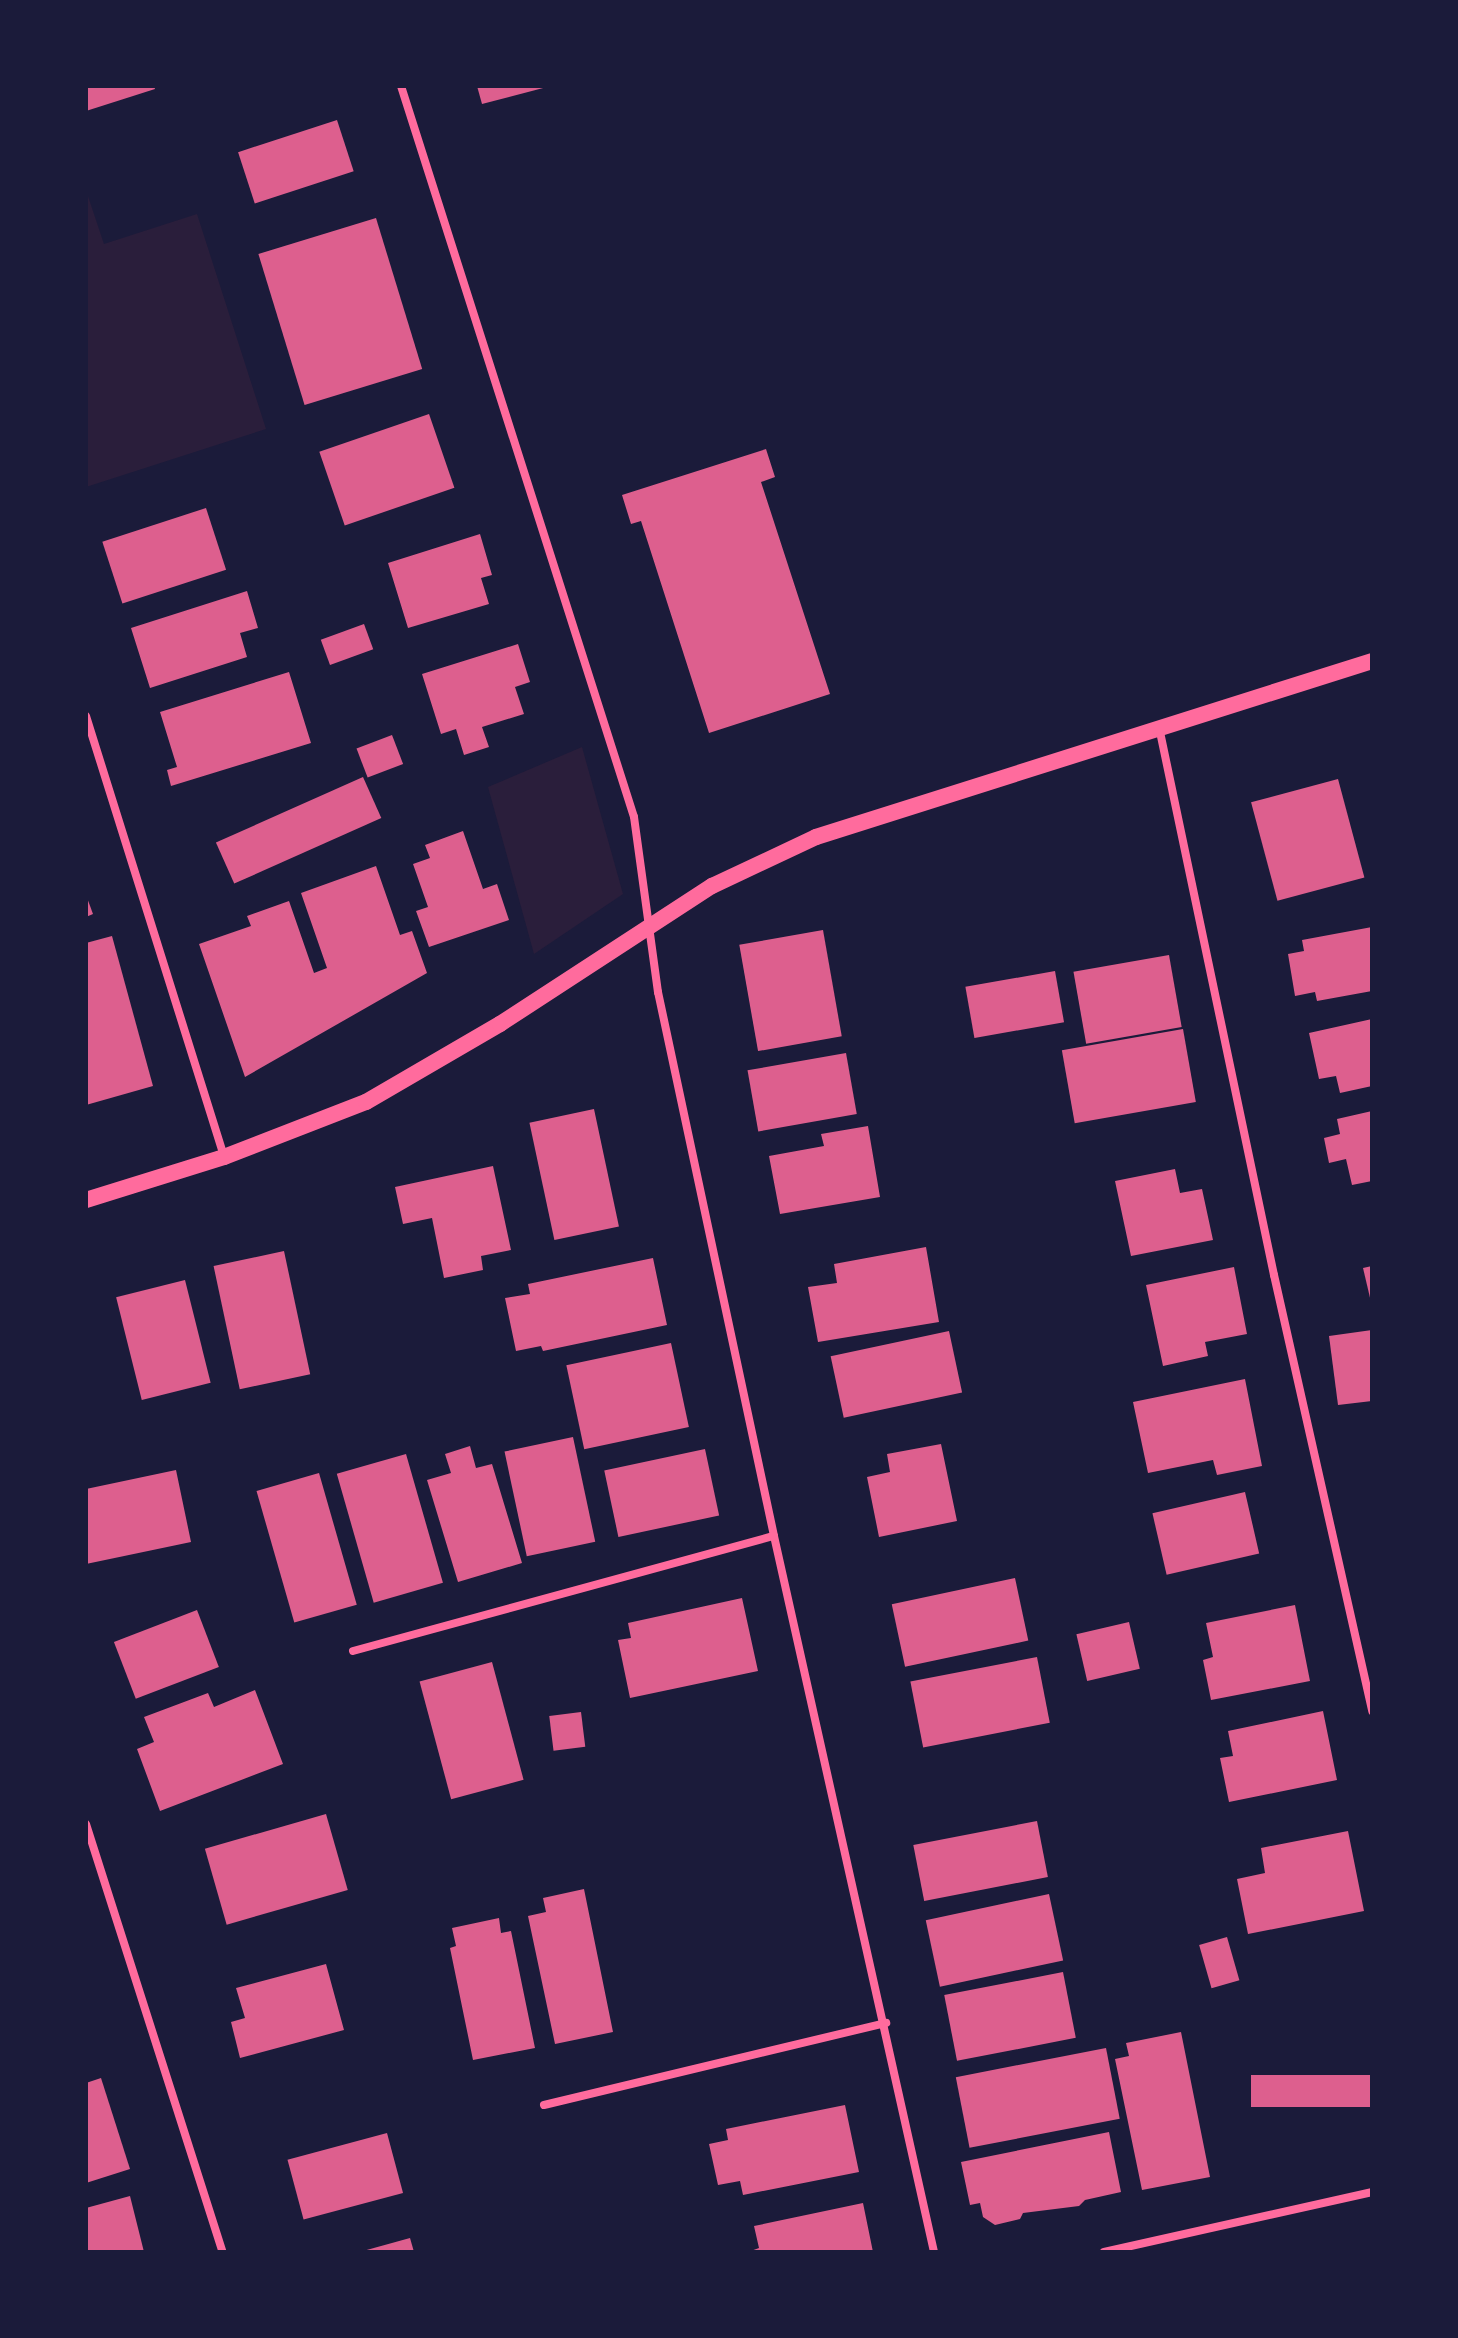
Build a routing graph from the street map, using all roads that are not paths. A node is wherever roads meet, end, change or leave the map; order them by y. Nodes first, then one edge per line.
1 (401, 86) edge
2 (1372, 661) edge
3 (86, 716) edge
4 (1159, 727) junction
5 (651, 922) junction
6 (224, 1157) junction
7 (86, 1200) edge
8 (774, 1536) junction
9 (353, 1651) dead end
10 (1372, 1711) edge
11 (86, 1824) edge
12 (886, 2023) junction
13 (544, 2105) dead end
14 (1372, 2192) edge
15 (223, 2252) edge
16 (934, 2252) edge
17 (1104, 2252) edge

1 - 5 street
2 - 4 main road
3 - 6 street
4 - 5 main road
4 - 10 street
5 - 6 main road
5 - 8 street
6 - 7 main road
8 - 9 street
8 - 12 street
11 - 15 street
12 - 13 street
12 - 16 street
14 - 17 street

